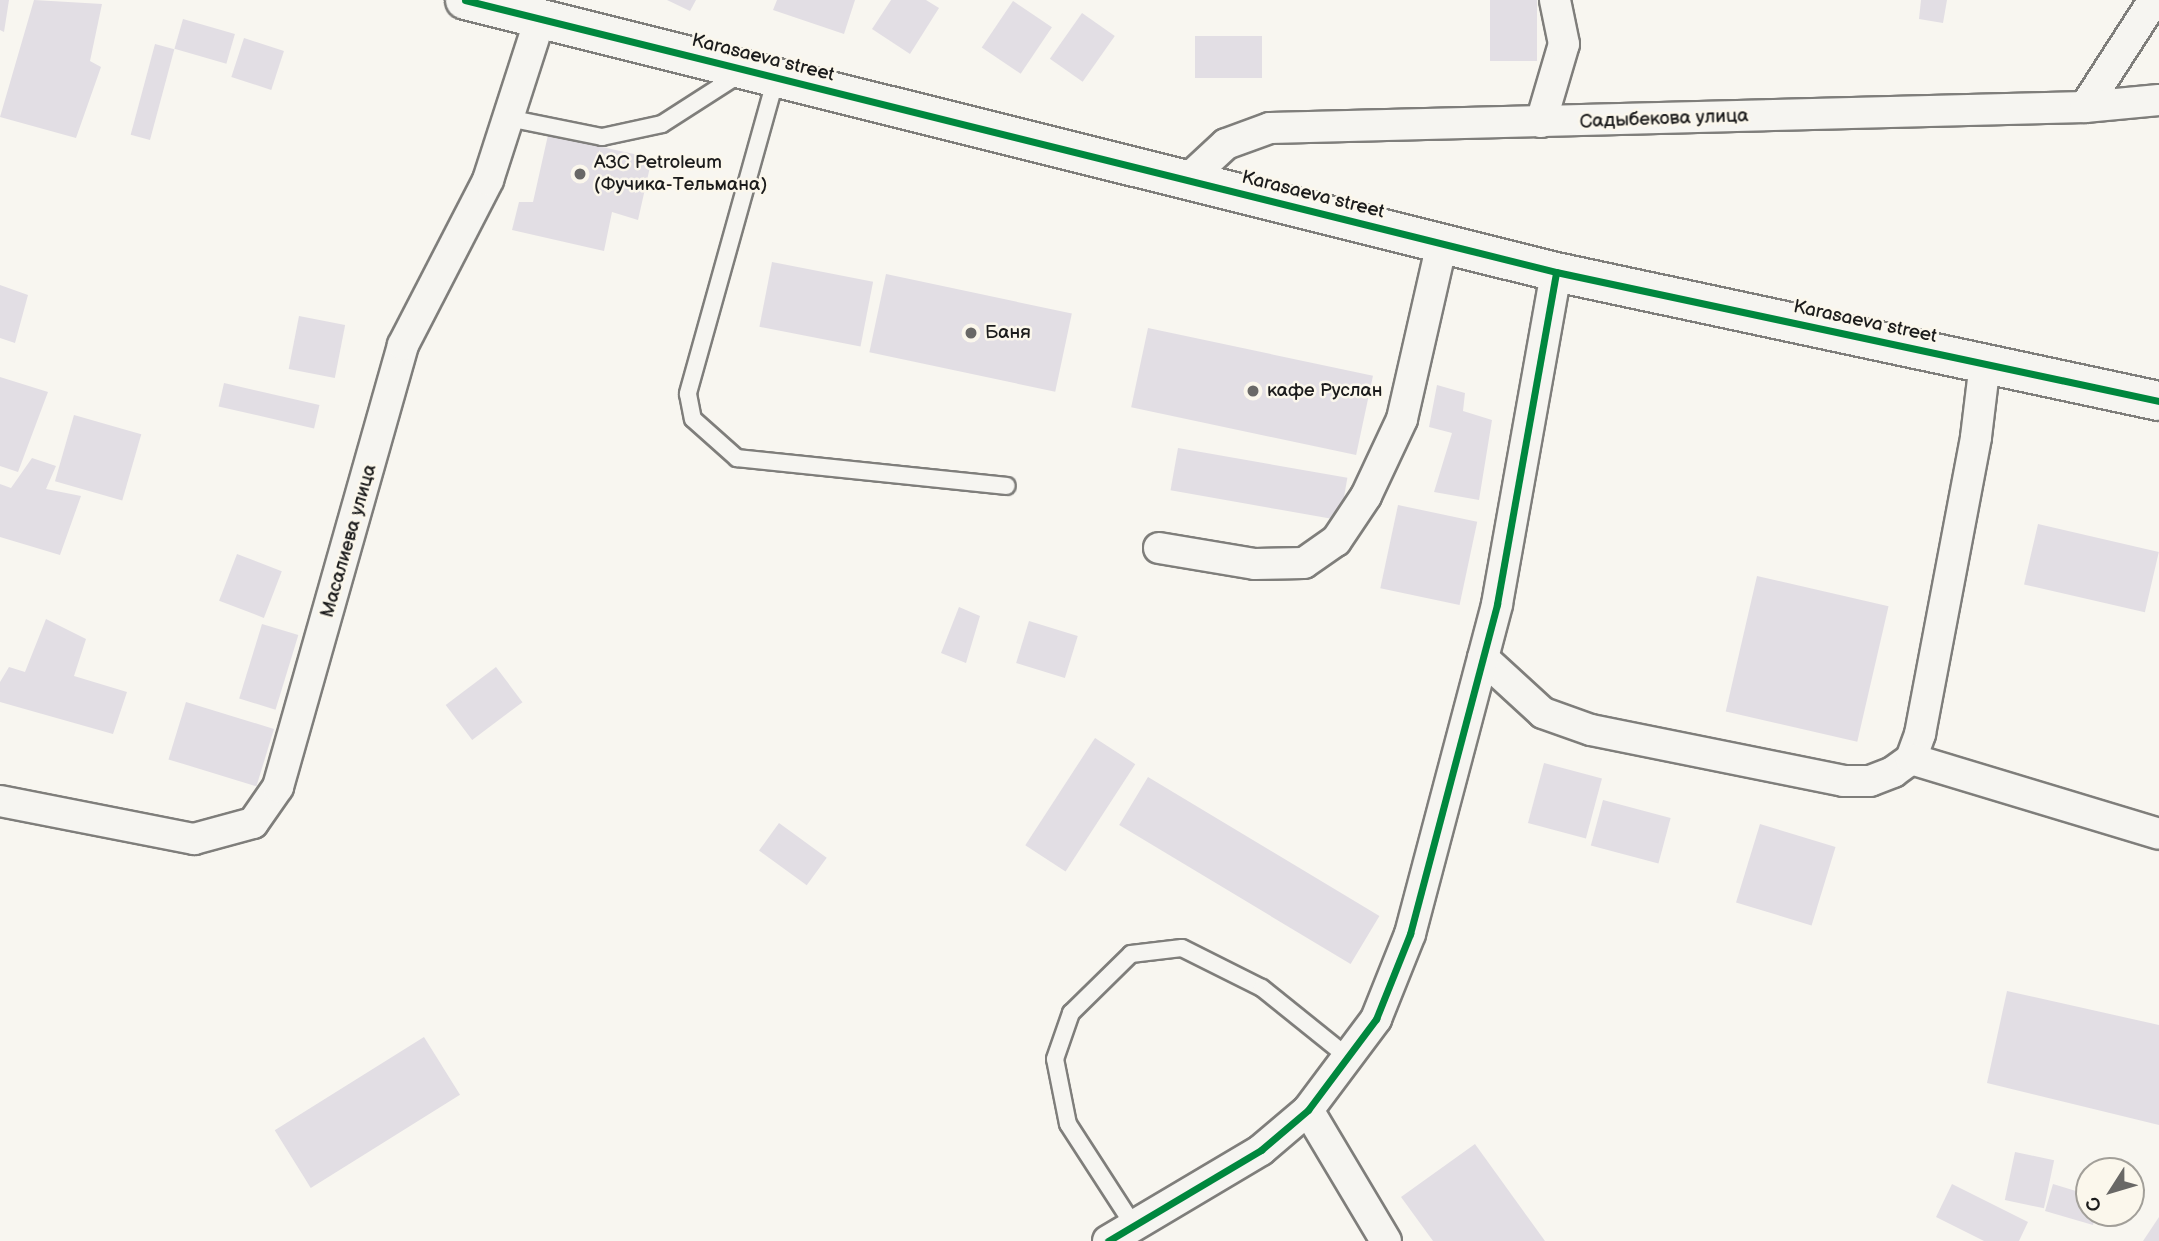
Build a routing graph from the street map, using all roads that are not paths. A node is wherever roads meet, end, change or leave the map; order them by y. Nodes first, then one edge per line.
1 (464, 0) edge
2 (1555, 0) edge
3 (2154, 0) edge
4 (540, 19) junction
5 (761, 74) junction
6 (2159, 100) edge
7 (2085, 107) junction
8 (508, 118) junction
9 (1541, 122) junction
10 (1186, 181) junction
11 (1442, 243) junction
12 (1556, 272) junction
13 (1985, 363) junction
14 (2159, 401) edge
15 (1007, 486) dead end
16 (1159, 548) dead end
17 (1483, 658) junction
18 (1911, 759) junction
19 (0, 802) edge
20 (2159, 834) edge
21 (1349, 1058) junction
22 (1308, 1110) junction
23 (1134, 1226) junction
24 (1108, 1241) edge
25 (1386, 1241) edge

1 - 4 street, Karasaeva street
2 - 9 street
3 - 7 street
4 - 5 street, Karasaeva street
4 - 8 street, Масалиева улица
5 - 8 lane
5 - 10 street, Karasaeva street
5 - 15 lane
6 - 7 street, Садыбекова улица
7 - 9 street, Садыбекова улица
8 - 19 street, Масалиева улица
9 - 10 street, Садыбекова улица
10 - 11 street, Karasaeva street
11 - 12 street, Karasaeva street
11 - 16 street
12 - 13 street, Karasaeva street
12 - 17 street
13 - 14 street, Karasaeva street
13 - 18 street
17 - 18 street
17 - 21 street
18 - 20 street
21 - 22 street
21 - 23 lane
22 - 23 street
22 - 25 street
23 - 24 street

